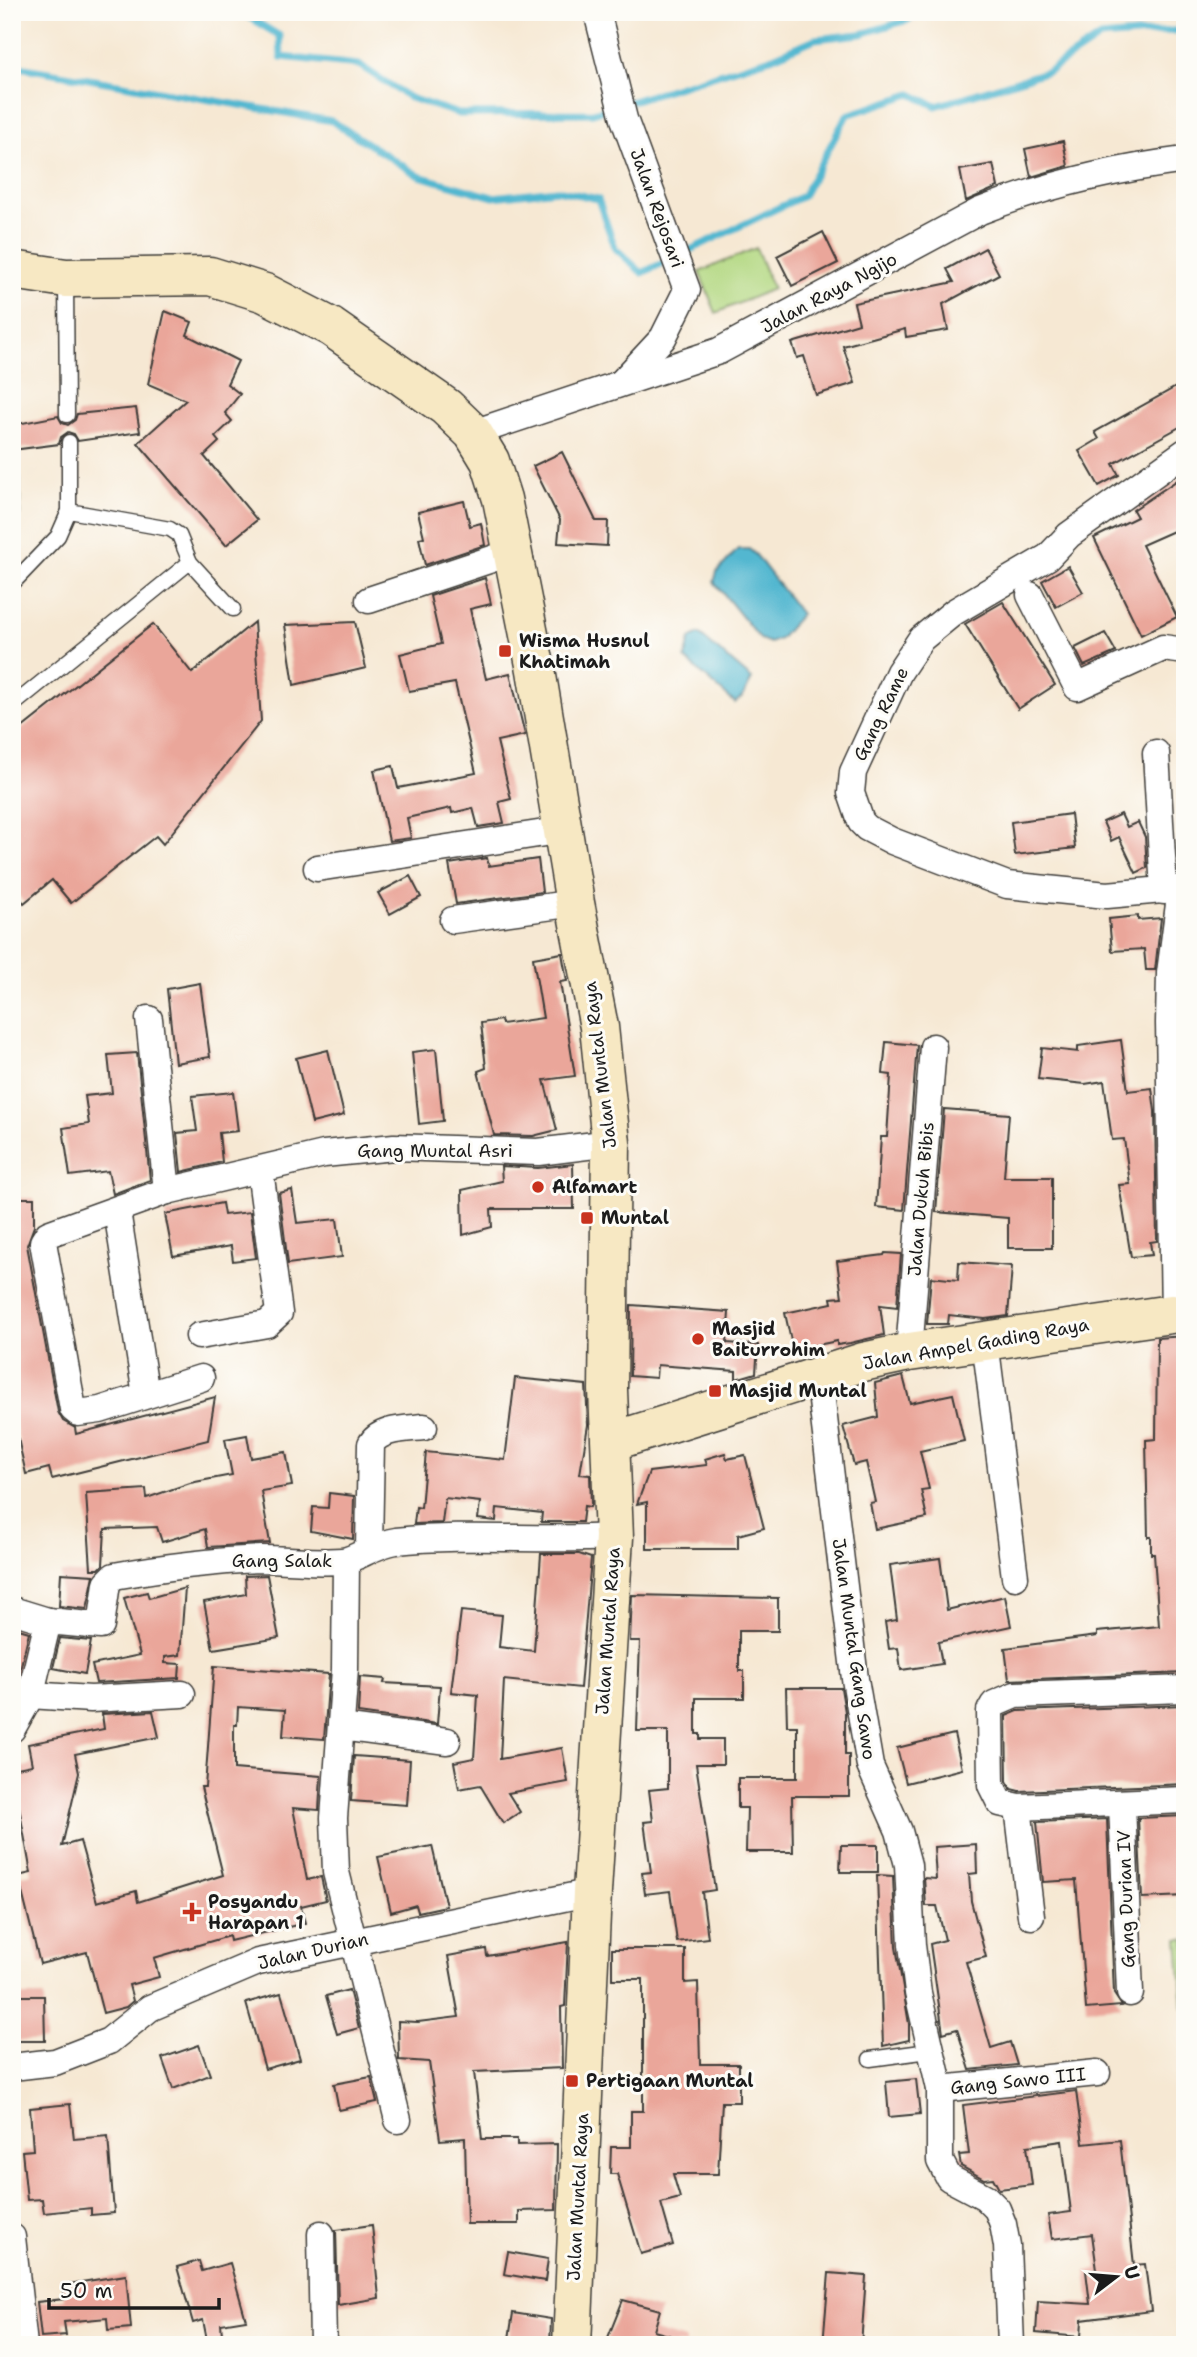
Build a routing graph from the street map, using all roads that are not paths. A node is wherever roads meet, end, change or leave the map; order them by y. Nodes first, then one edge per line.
1 (597, 12) edge
2 (1185, 160) edge
3 (12, 271) edge
4 (66, 278) junction
5 (619, 385) junction
6 (67, 415) dead end
7 (473, 433) junction
8 (69, 442) dead end
9 (1185, 453) edge
10 (69, 511) junction
11 (513, 552) junction
12 (190, 562) junction
13 (12, 584) edge
14 (1030, 595) dead end
15 (369, 600) dead end
16 (233, 609) dead end
17 (1185, 650) edge
18 (12, 706) edge
19 (1156, 753) dead end
20 (564, 830) junction
21 (317, 868) dead end
22 (1177, 889) edge
23 (575, 903) junction
24 (453, 920) dead end
25 (149, 1020) dead end
26 (933, 1047) dead end
27 (611, 1143) junction
28 (260, 1170) junction
29 (167, 1191) junction
30 (117, 1211) junction
31 (1179, 1313) edge
32 (199, 1336) dead end
33 (985, 1341) junction
34 (909, 1352) junction
35 (819, 1376) junction
36 (201, 1378) dead end
37 (146, 1395) junction
38 (424, 1427) dead end
39 (611, 1442) junction
40 (614, 1537) junction
41 (369, 1547) junction
42 (346, 1561) junction
43 (1015, 1577) dead end
44 (12, 1610) edge
45 (48, 1622) junction
46 (1185, 1689) edge
47 (183, 1694) dead end
48 (21, 1696) edge
49 (341, 1727) junction
50 (12, 1729) edge
51 (447, 1741) dead end
52 (1185, 1800) edge
53 (1122, 1805) junction
54 (1018, 1807) junction
55 (592, 1892) junction
56 (1031, 1916) dead end
57 (351, 1941) junction
58 (1130, 1993) dead end
59 (929, 2051) junction
60 (870, 2059) dead end
61 (12, 2067) edge
62 (1097, 2073) dead end
63 (940, 2089) junction
64 (398, 2120) dead end
65 (321, 2234) dead end
66 (12, 2237) edge
67 (24, 2345) edge
68 (323, 2345) edge
69 (572, 2345) edge
70 (1011, 2345) edge

1 - 5 street, Jalan Rejosari
2 - 5 street, Jalan Raya Ngijo
3 - 4 main road, Jalan Muntal Raya
4 - 6 lane
4 - 7 main road, Jalan Muntal Raya
5 - 7 street, Jalan Raya Ngijo
7 - 11 main road, Jalan Muntal Raya
8 - 10 lane
9 - 22 street, Gang Rame
10 - 12 lane
10 - 13 lane
11 - 15 street
11 - 20 main road, Jalan Muntal Raya
12 - 16 lane
12 - 18 lane
14 - 17 street
19 - 22 street
20 - 21 street
20 - 23 main road, Jalan Muntal Raya
22 - 31 street
23 - 24 street
23 - 27 main road, Jalan Muntal Raya
25 - 29 street
26 - 34 street, Jalan Dukuh Bibis
27 - 28 street, Gang Muntal Asri
27 - 39 main road, Jalan Muntal Raya
28 - 29 street, Gang Muntal Asri
28 - 32 street
29 - 30 street, Gang Muntal Asri
30 - 37 street
30 - 37 street, Gang Muntal Asri
31 - 33 main road, Jalan Ampel Gading Raya
33 - 34 main road, Jalan Ampel Gading Raya
33 - 43 street
34 - 35 main road, Jalan Ampel Gading Raya
35 - 39 main road, Jalan Ampel Gading Raya
35 - 59 street, Jalan Muntal Gang Sawo
36 - 37 street, Gang Muntal Asri
38 - 41 street
39 - 40 main road, Jalan Muntal Raya
40 - 41 street, Gang Salak
40 - 55 main road, Jalan Muntal Raya
41 - 42 street, Gang Salak
42 - 45 street, Gang Salak
42 - 49 street
44 - 45 street
45 - 48 street
46 - 54 street
47 - 48 street
48 - 50 street
49 - 51 street
49 - 57 street
52 - 53 street
53 - 54 street
53 - 58 street, Gang Durian IV
54 - 56 street
55 - 57 street, Jalan Durian
55 - 69 main road, Jalan Muntal Raya
57 - 61 street, Jalan Durian
57 - 64 street
59 - 60 lane
59 - 63 street, Jalan Muntal Gang Sawo
62 - 63 street, Gang Sawo III
63 - 70 street, Jalan Muntal Gang Sawo
65 - 68 street
66 - 67 street

